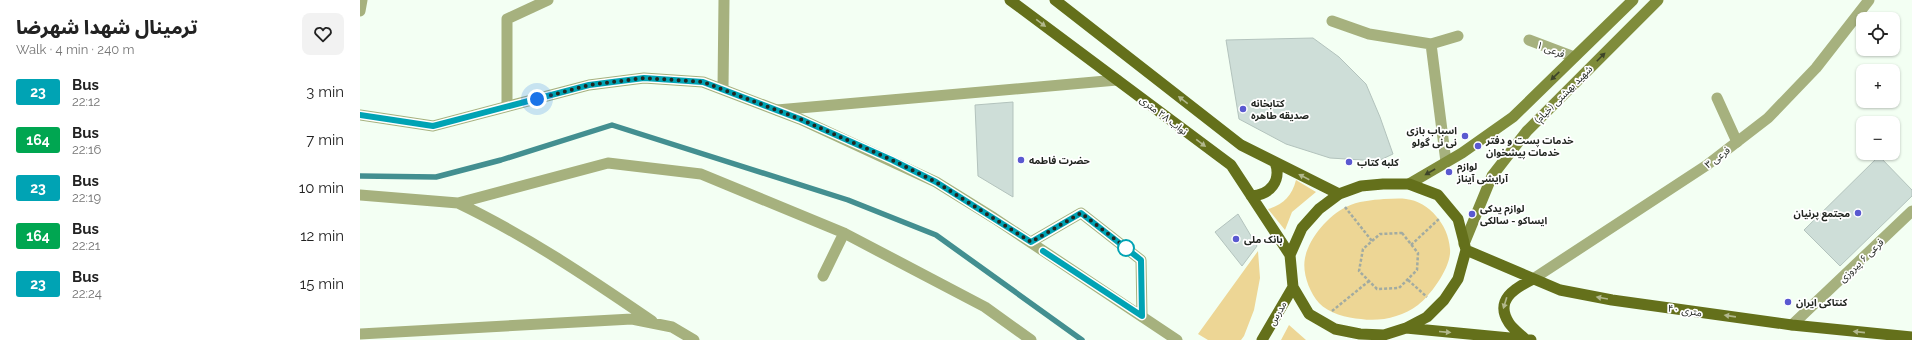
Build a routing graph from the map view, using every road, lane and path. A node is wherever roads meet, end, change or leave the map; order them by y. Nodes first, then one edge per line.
1 (362, 0) edge
2 (548, 0) edge
3 (724, 0) edge
4 (1010, 0) edge
5 (1055, 0) edge
6 (1633, 0) edge
7 (1658, 0) edge
8 (1869, 0) edge
9 (360, 11) edge
10 (1332, 21) dead end
11 (1458, 36) dead end
12 (1529, 40) dead end
13 (1431, 44) junction
14 (1574, 57) junction
15 (1117, 80) junction
16 (723, 89) junction
17 (1717, 98) dead end
18 (507, 105) junction
19 (777, 110) junction
20 (360, 115) edge
21 (1737, 142) junction
22 (1275, 162) junction
23 (1446, 162) junction
24 (1409, 184) junction
25 (360, 194) edge
26 (1339, 194) junction
27 (1251, 196) junction
28 (458, 203) junction
29 (1449, 208) junction
30 (1912, 211) edge
31 (844, 233) junction
32 (1372, 241) junction
33 (1031, 242) junction
34 (1411, 245) junction
35 (1465, 247) junction
36 (1290, 256) junction
37 (823, 276) dead end
38 (1533, 279) junction
39 (1368, 280) junction
40 (1408, 280) junction
41 (1293, 287) junction
42 (1437, 307) junction
43 (1142, 316) junction
44 (1320, 321) junction
45 (656, 324) junction
46 (1792, 325) junction
47 (1406, 328) junction
48 (360, 334) edge
49 (1355, 337) edge
50 (1912, 337) edge
51 (694, 340) edge
52 (1031, 340) edge
53 (1177, 340) edge
54 (1262, 340) edge
55 (1528, 340) edge

1 - 9 street
2 - 18 street
3 - 16 street
4 -> 15 main road, نواب ۲۸ متری
22 -> 5 main road
6 - 14 main road, شهید بهشتی (خیام)
35 -> 7 main road, شهید بهشتی (خیام)
8 - 21 street, فرعی ۳
10 - 13 street
11 - 13 street
12 - 14 street, فرعی ۱
13 - 23 street
14 -> 23 main road, شهید بهشتی (خیام)
15 - 19 street
15 -> 27 main road, نواب ۲۸ متری
16 - 18 street
16 - 19 street
17 - 21 street
18 - 20 street
19 - 33 street
21 - 38 street, فرعی ۳
26 -> 22 main road
22 - 27 main road
23 -> 24 main road, شهید بهشتی (خیام)
24 - 26 main road
24 - 29 main road
25 - 28 street
26 - 32 path
26 - 36 main road
27 - 36 main road, نواب ۲۸ متری
28 - 31 street
28 - 45 street
29 - 34 path
29 - 35 main road
30 - 46 street, فرعی ۶ پیروزی
31 - 37 street
31 - 52 street
32 - 34 path
32 - 39 path
33 - 43 street
33 - 43 street
34 - 40 path
35 - 38 main road, ۴۰ متری
35 - 42 main road
36 - 41 main road
46 -> 38 main road, ۴۰ متری
38 -> 55 main road
39 - 40 path
39 - 44 path
40 - 42 path
41 - 44 main road
41 - 54 main road, مدرس
42 - 47 main road
43 - 53 street
44 - 49 main road
45 - 48 street
45 - 51 street
50 -> 46 main road, ۴۰ متری
47 - 49 main road
47 -> 55 main road

